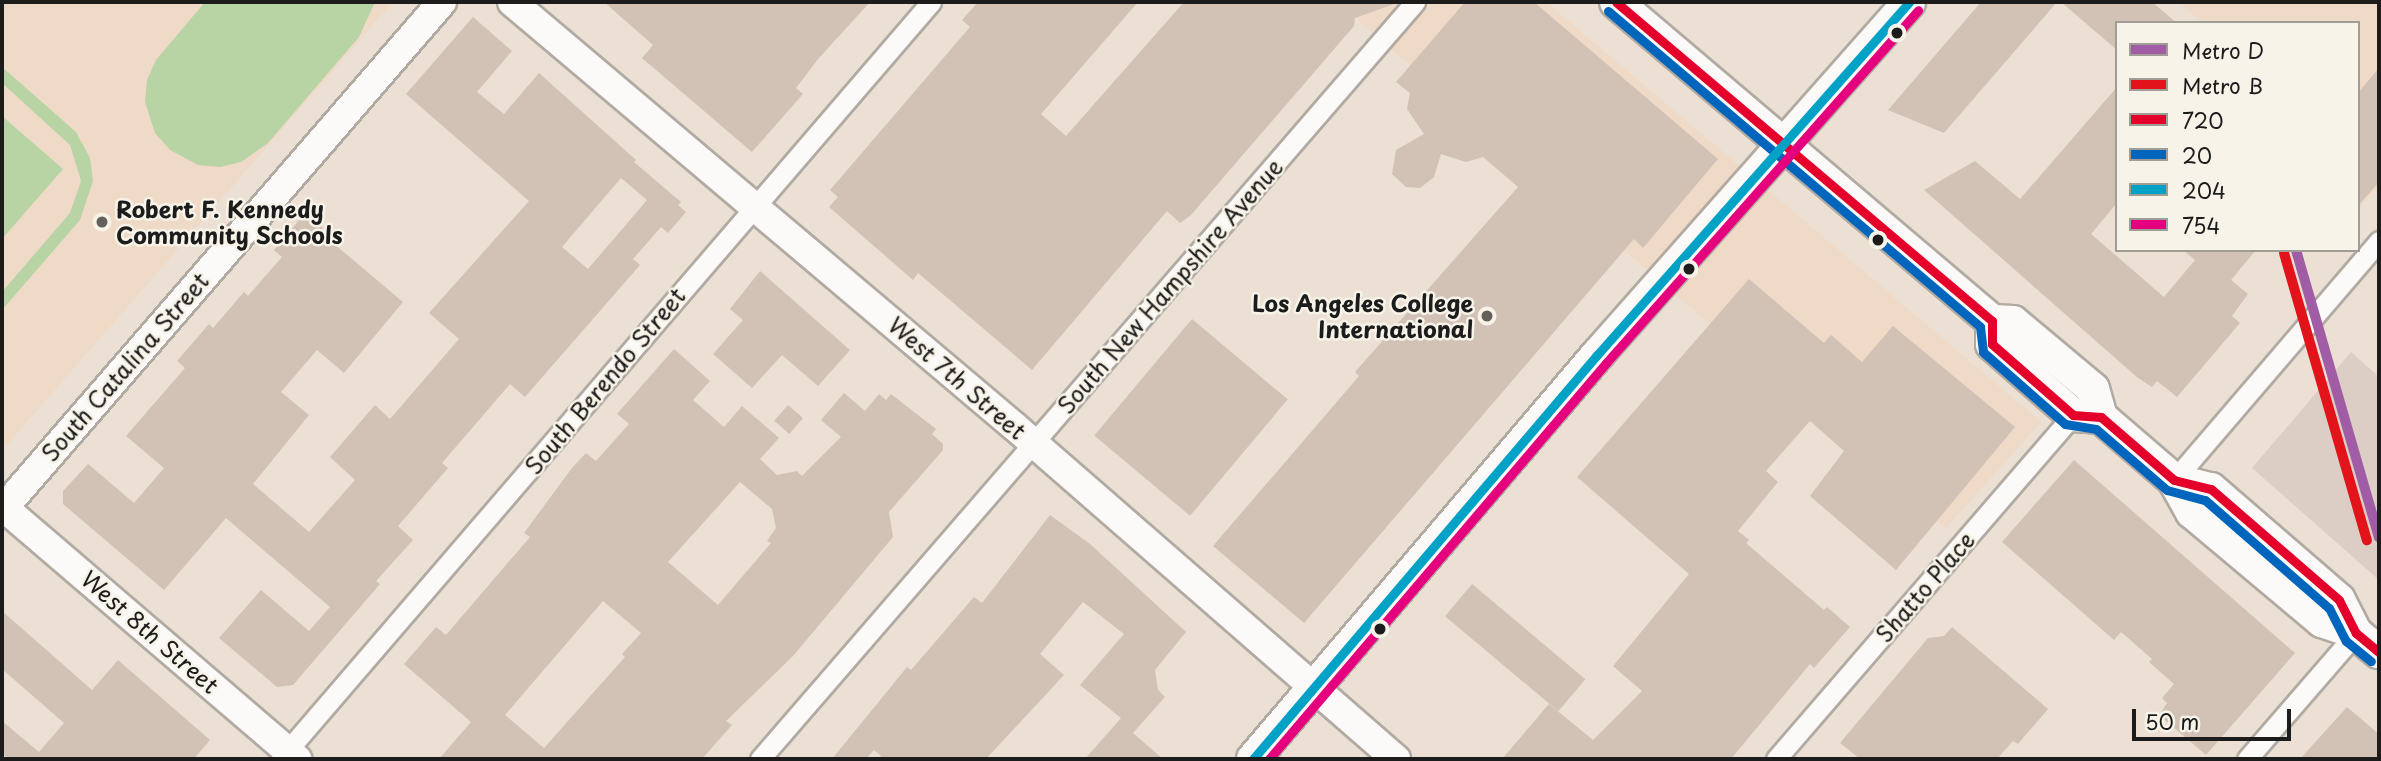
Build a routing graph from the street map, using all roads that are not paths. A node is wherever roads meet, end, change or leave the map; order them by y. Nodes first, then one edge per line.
1 (442, 2) edge
2 (512, 2) edge
3 (931, 2) edge
4 (1415, 2) edge
5 (1616, 2) edge
6 (1909, 2) edge
7 (1784, 142) junction
8 (753, 205) junction
9 (2379, 241) edge
10 (2087, 416) junction
11 (1034, 444) junction
12 (2175, 480) junction
13 (3, 508) edge
14 (2368, 643) edge
15 (1314, 688) junction
16 (288, 757) edge
17 (760, 759) edge
18 (1254, 759) edge
19 (1396, 759) edge
20 (1776, 759) edge
21 (2247, 759) edge

1 - 13 street, South Catalina Street
2 - 8 street, West 7th Street
3 - 8 street, South Berendo Street
4 - 11 street, South New Hampshire Avenue
5 - 7 main road
6 - 7 main road
7 - 10 main road
7 - 15 main road
8 - 11 street, West 7th Street
8 - 16 street, South Berendo Street
9 - 12 street
10 - 12 main road
10 - 20 street, Shatto Place
11 - 15 street, West 7th Street
11 - 17 street, South New Hampshire Avenue
12 - 14 main road
13 - 16 street, West 8th Street
14 - 21 street
15 - 18 main road
15 - 19 street, West 7th Street

